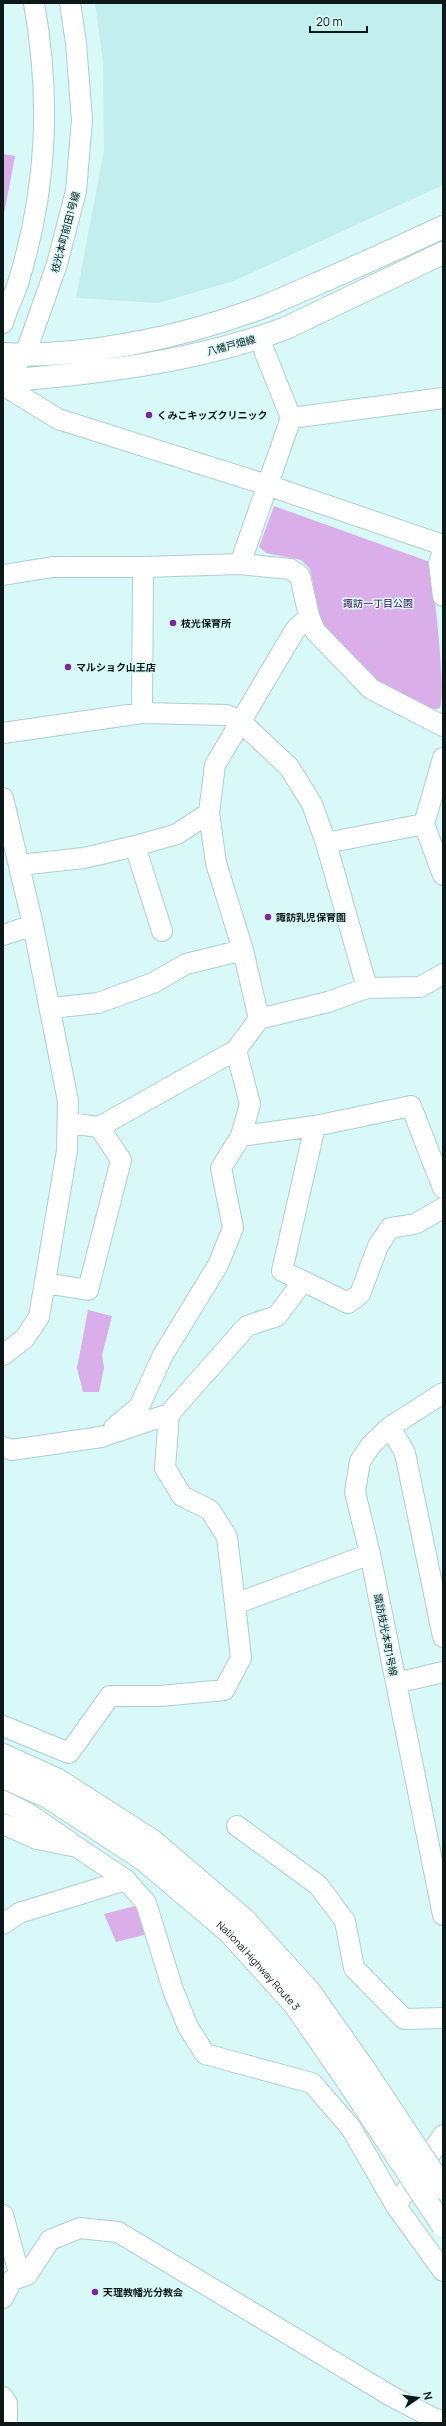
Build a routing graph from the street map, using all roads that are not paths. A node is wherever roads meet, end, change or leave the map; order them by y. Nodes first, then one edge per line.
1 (34, 3) edge
2 (70, 3) edge
3 (443, 227) edge
4 (443, 252) edge
5 (3, 322) edge
6 (260, 338) junction
7 (3, 354) edge
8 (25, 355) junction
9 (3, 377) edge
10 (3, 381) edge
11 (3, 385) edge
12 (443, 398) edge
13 (291, 418) junction
14 (267, 485) junction
15 (443, 545) edge
16 (443, 551) edge
17 (240, 564) junction
18 (144, 567) junction
19 (3, 575) edge
20 (443, 596) edge
21 (309, 616) junction
22 (142, 713) junction
23 (240, 721) junction
24 (443, 726) edge
25 (3, 733) edge
26 (443, 758) edge
27 (3, 798) edge
28 (209, 813) junction
29 (424, 824) junction
30 (326, 843) junction
31 (135, 846) junction
32 (19, 865) junction
33 (443, 875) edge
34 (33, 925) junction
35 (162, 931) dead end
36 (3, 935) edge
37 (244, 950) junction
38 (443, 974) edge
39 (367, 988) junction
40 (50, 1008) junction
41 (259, 1019) junction
42 (236, 1050) junction
43 (69, 1123) junction
44 (315, 1126) junction
45 (99, 1127) junction
46 (241, 1136) junction
47 (443, 1188) edge
48 (443, 1208) edge
49 (303, 1281) junction
50 (45, 1283) junction
51 (3, 1355) edge
52 (443, 1393) edge
53 (169, 1414) junction
54 (390, 1427) junction
55 (101, 1437) junction
56 (3, 1447) edge
57 (370, 1554) junction
58 (235, 1604) junction
59 (443, 1637) edge
60 (443, 1672) edge
61 (396, 1683) junction
62 (3, 1726) edge
63 (3, 1755) edge
64 (3, 1777) edge
65 (3, 1802) edge
66 (3, 1824) edge
67 (237, 1826) dead end
68 (77, 1847) junction
69 (126, 1880) junction
70 (443, 1915) edge
71 (3, 1924) edge
72 (443, 2018) edge
73 (356, 2076) junction
74 (443, 2135) edge
75 (443, 2188) edge
76 (396, 2206) junction
77 (3, 2215) edge
78 (443, 2226) edge
79 (443, 2270) edge
80 (27, 2275) junction
81 (3, 2298) edge
82 (3, 2397) edge
83 (443, 2421) edge
84 (7, 2423) edge

1 - 5 street
2 - 8 street, 枝光本町前田1号線
3 - 8 main road
4 - 6 main road, 八幡戸畑線
6 - 10 main road, 八幡戸畑線
6 - 13 street
7 - 8 main road
8 - 9 street, 枝光本町前田1号線
11 - 14 street
12 - 13 street
13 - 14 street
14 - 15 street
14 - 17 street
16 - 20 street
17 - 18 street
17 - 21 street
18 - 19 street
18 - 22 street
21 - 23 street
21 - 24 street
22 - 23 street
22 - 25 street
23 - 28 street
23 - 30 street
26 - 29 street
27 - 32 street
28 - 31 street
28 - 37 street
29 - 30 street
29 - 33 street
30 - 39 street
31 - 32 street
31 - 35 street
32 - 34 street
34 - 36 street
34 - 40 street
37 - 40 street
37 - 41 street
38 - 39 street
39 - 41 street
40 - 43 street
41 - 42 street
42 - 45 street
42 - 46 street
43 - 45 street
43 - 50 street
44 - 46 street
44 - 47 street
44 - 49 street
45 - 50 street
46 - 55 street
48 - 49 street
49 - 53 street
50 - 51 street
52 - 54 street, 諏訪枝光本町1号線
53 - 55 street
53 - 58 street
54 - 57 street, 諏訪枝光本町1号線
54 - 59 street
55 - 56 street
57 - 58 street
57 - 61 street, 諏訪枝光本町1号線
58 - 62 street
60 - 61 street
61 - 70 street, 諏訪枝光本町1号線
63 - 73 main road, National Highway Route 3
64 - 73 main road, National Highway Route 3
65 - 68 street
66 - 68 street
67 - 72 street
68 - 69 street
69 - 71 street
69 - 76 street
73 - 75 main road, National Highway Route 3, bridge
73 - 78 main road, National Highway Route 3, bridge
74 - 76 street
76 - 79 street
77 - 80 street
80 - 81 street
80 - 83 street
82 - 84 street

